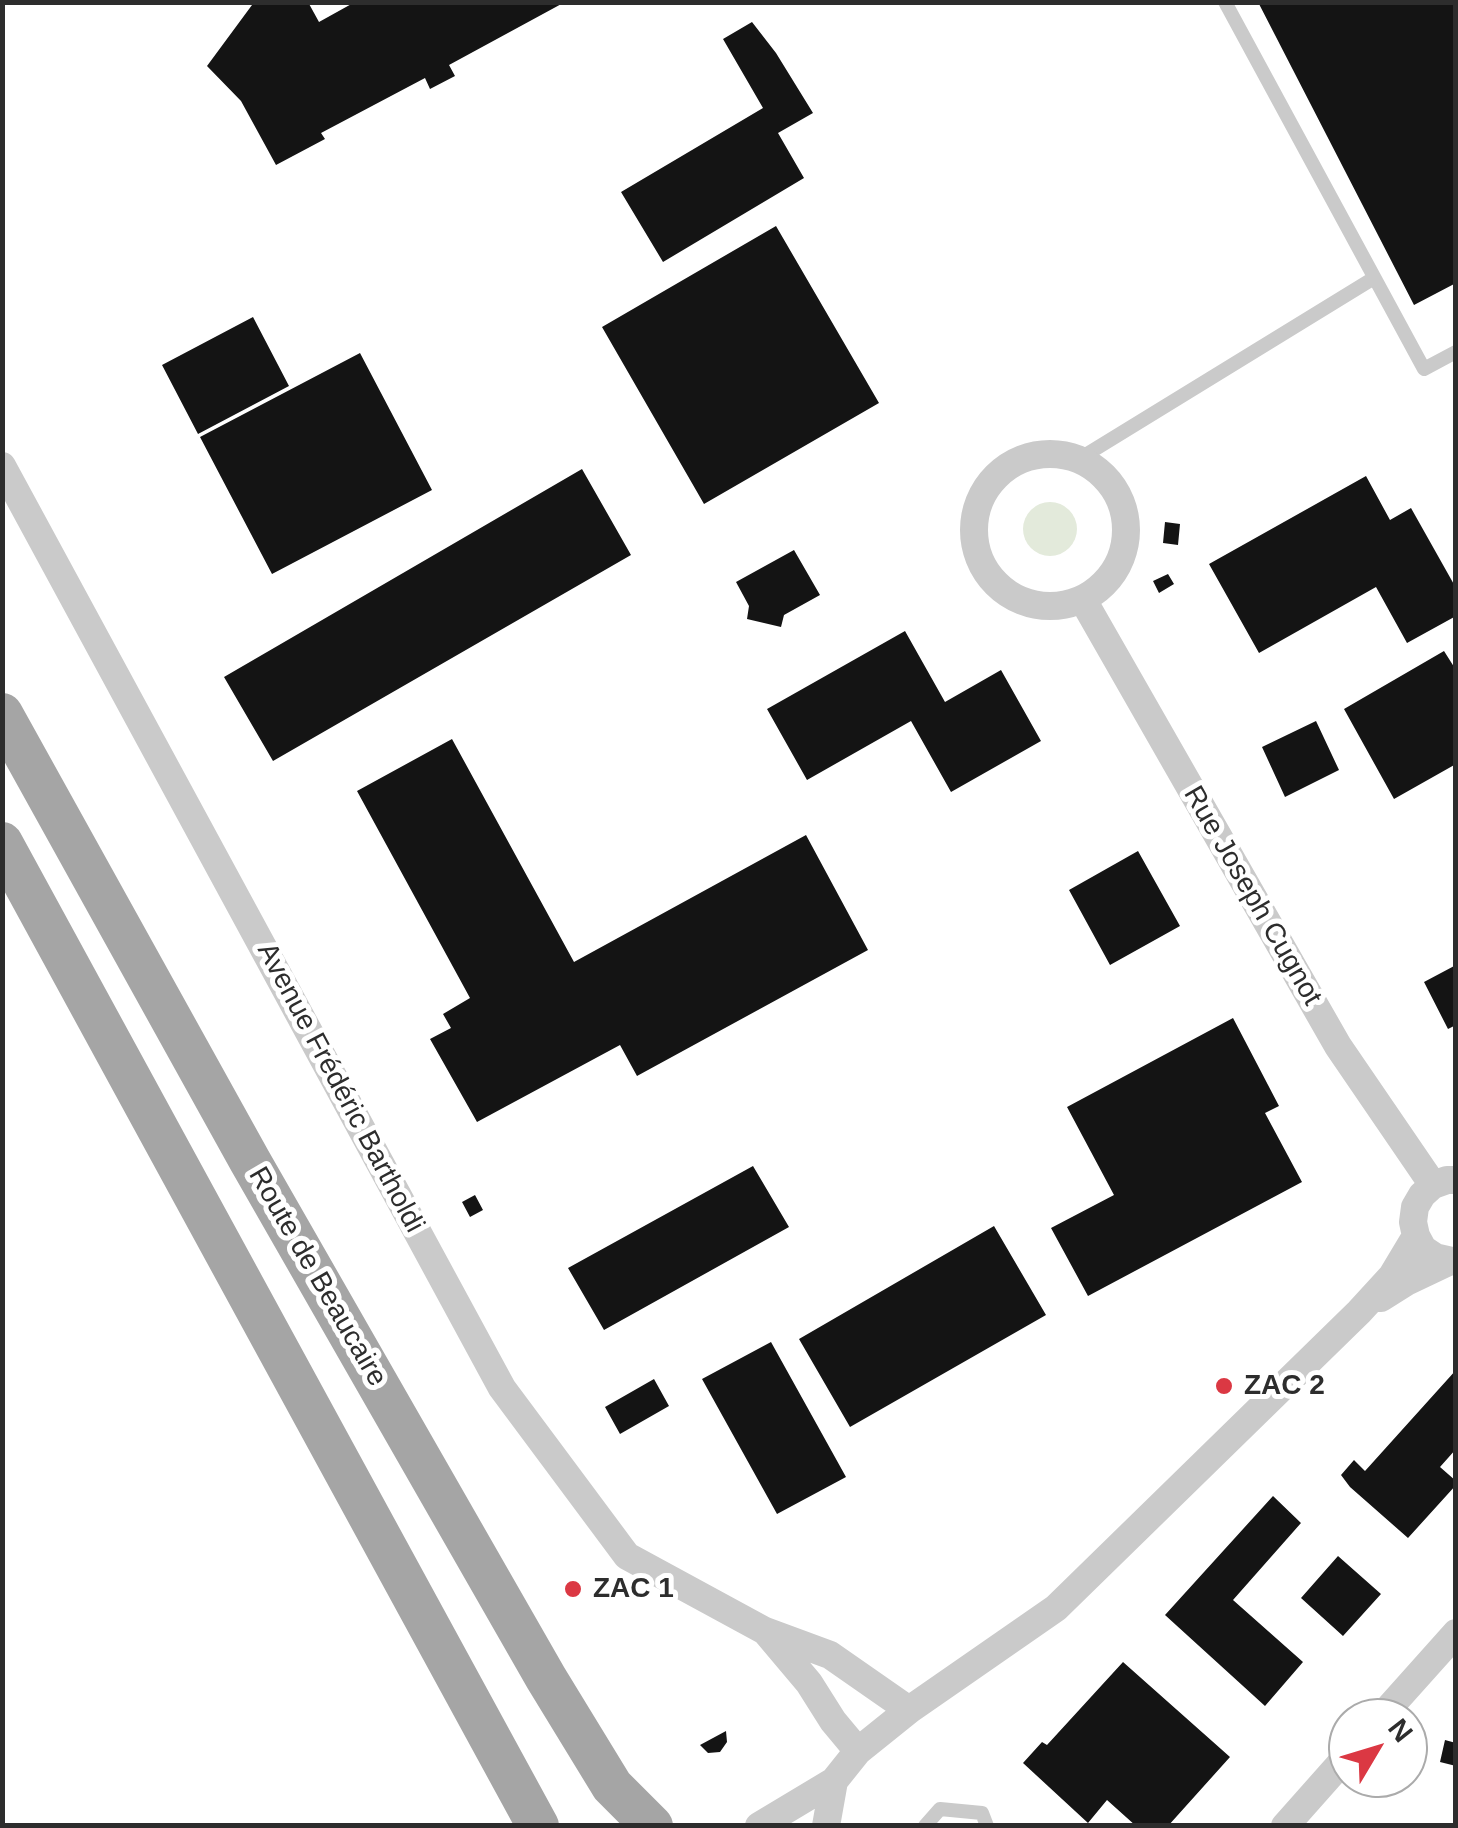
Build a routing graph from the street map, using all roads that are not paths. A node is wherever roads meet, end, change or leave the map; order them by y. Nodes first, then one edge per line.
1 (1225, 2) edge
2 (1374, 278) junction
3 (1456, 352) edge
4 (1079, 459) junction
5 (2, 466) edge
6 (1083, 600) junction
7 (2, 714) edge
8 (2, 843) edge
9 (1444, 1183) edge
10 (1416, 1236) junction
11 (1452, 1262) edge
12 (1358, 1312) junction
13 (765, 1631) junction
14 (1456, 1633) edge
15 (1398, 1698) edge
16 (909, 1710) junction
17 (858, 1751) junction
18 (1328, 1777) edge
19 (834, 1781) junction
20 (538, 1826) edge
21 (652, 1826) edge
22 (759, 1826) edge
23 (826, 1826) edge
24 (925, 1826) edge
25 (987, 1826) edge
26 (1285, 1826) edge

1 - 2 lane
2 - 3 lane
2 - 4 lane
4 - 6 street
4 - 6 street
5 - 13 street, Avenue Frédéric Bartholdi
6 - 9 street, Rue Joseph Cugnot
7 - 21 main road, Route de Beaucaire
8 - 20 main road
9 - 10 street
10 - 11 street
10 - 12 street
11 - 12 street
12 - 16 street
13 - 16 street, Avenue Frédéric Bartholdi
13 - 17 street, Avenue Frédéric Bartholdi
14 - 15 street
16 - 17 street
17 - 19 street
18 - 26 street
19 - 22 street
19 - 23 street
24 - 25 lane

